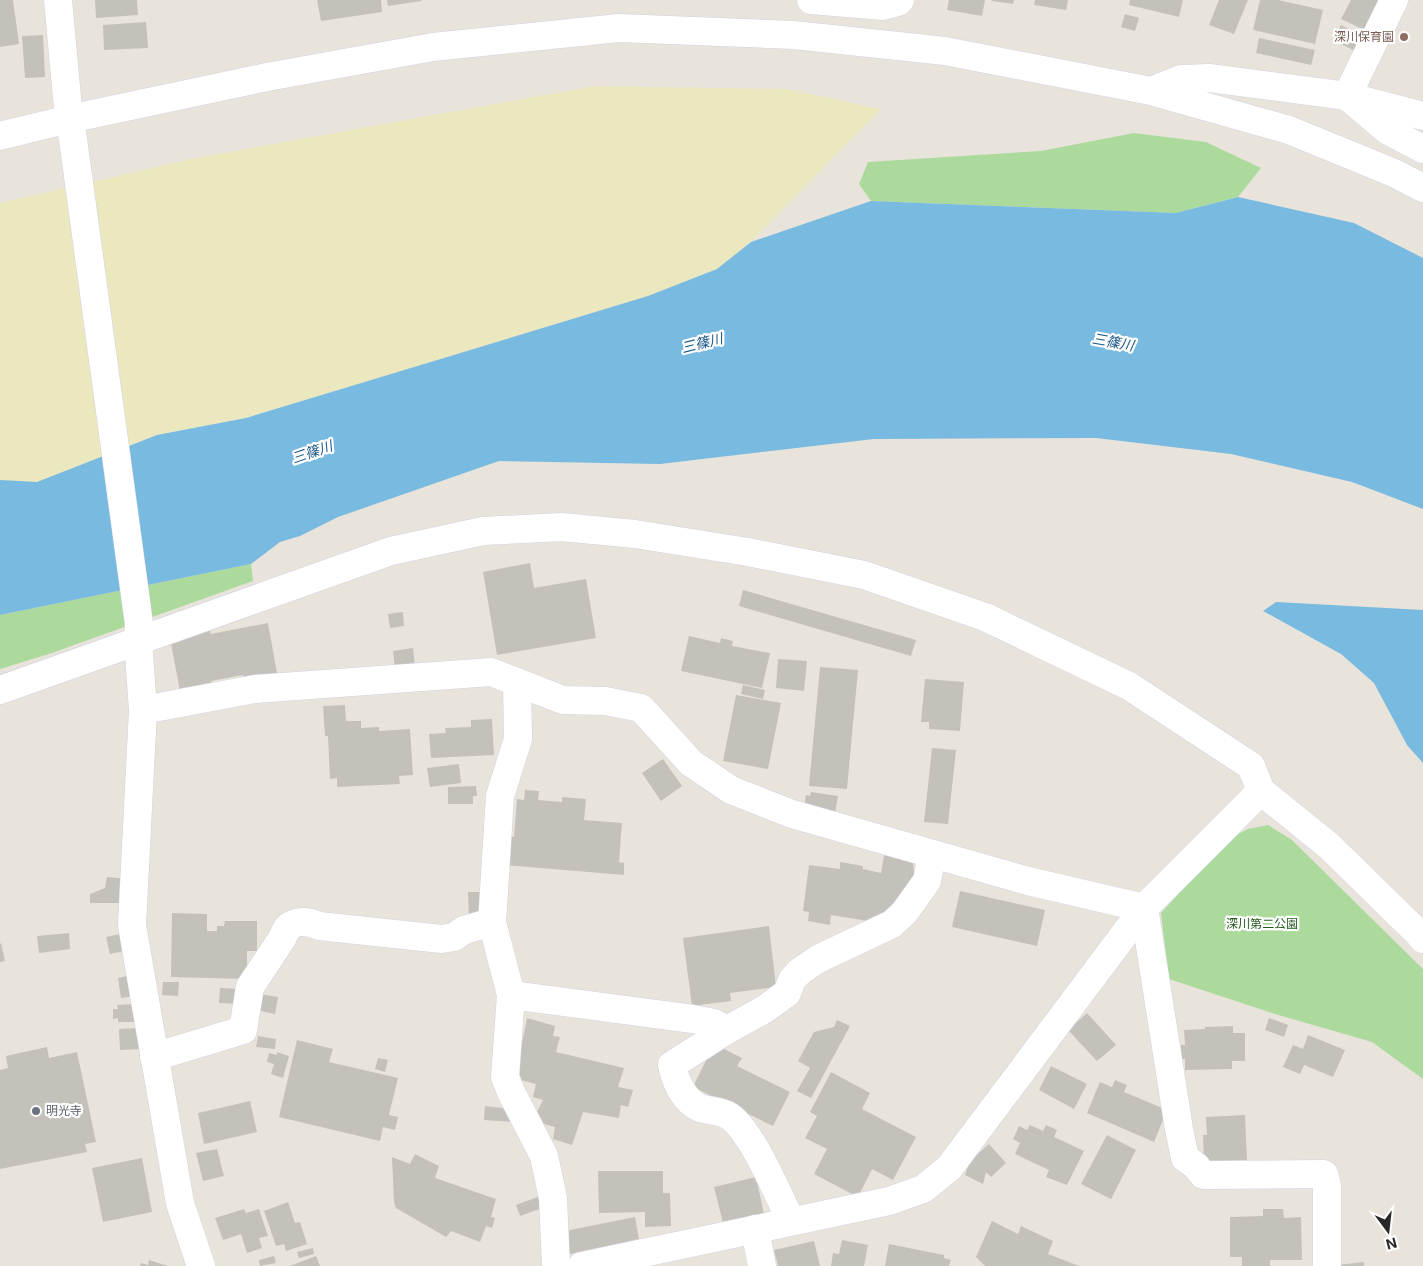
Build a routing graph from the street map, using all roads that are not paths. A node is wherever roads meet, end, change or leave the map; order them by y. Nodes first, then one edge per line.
1 (58, 0) edge
2 (811, 0) edge
3 (900, 0) edge
4 (1394, 0) edge
5 (1151, 91) junction
6 (1347, 96) junction
7 (1423, 116) edge
8 (71, 129) junction
9 (2, 135) edge
10 (1423, 149) edge
11 (1423, 188) edge
12 (138, 633) junction
13 (517, 682) junction
14 (0, 690) edge
15 (143, 710) junction
16 (1261, 791) junction
17 (932, 854) junction
18 (1144, 908) junction
19 (492, 922) junction
20 (1423, 939) edge
21 (511, 995) junction
22 (727, 1030) junction
23 (154, 1057) junction
24 (791, 1221) junction
25 (755, 1229) junction
26 (201, 1266) edge
27 (556, 1266) edge
28 (582, 1266) edge
29 (762, 1266) edge
30 (1327, 1266) edge

1 - 8 street
2 - 3 street
4 - 6 street
5 - 6 street
5 - 8 street
5 - 11 street
6 - 7 street
6 - 10 street
8 - 9 street
8 - 12 street
12 - 14 street
12 - 15 street
12 - 16 street
13 - 15 street
13 - 17 street
13 - 19 street
15 - 23 street
16 - 18 street
16 - 20 street
17 - 18 street
17 - 22 street
18 - 24 street
18 - 30 street
19 - 21 street
19 - 23 street
21 - 22 street
21 - 27 street
22 - 24 street
23 - 26 street
24 - 25 street
25 - 28 street
25 - 29 street

